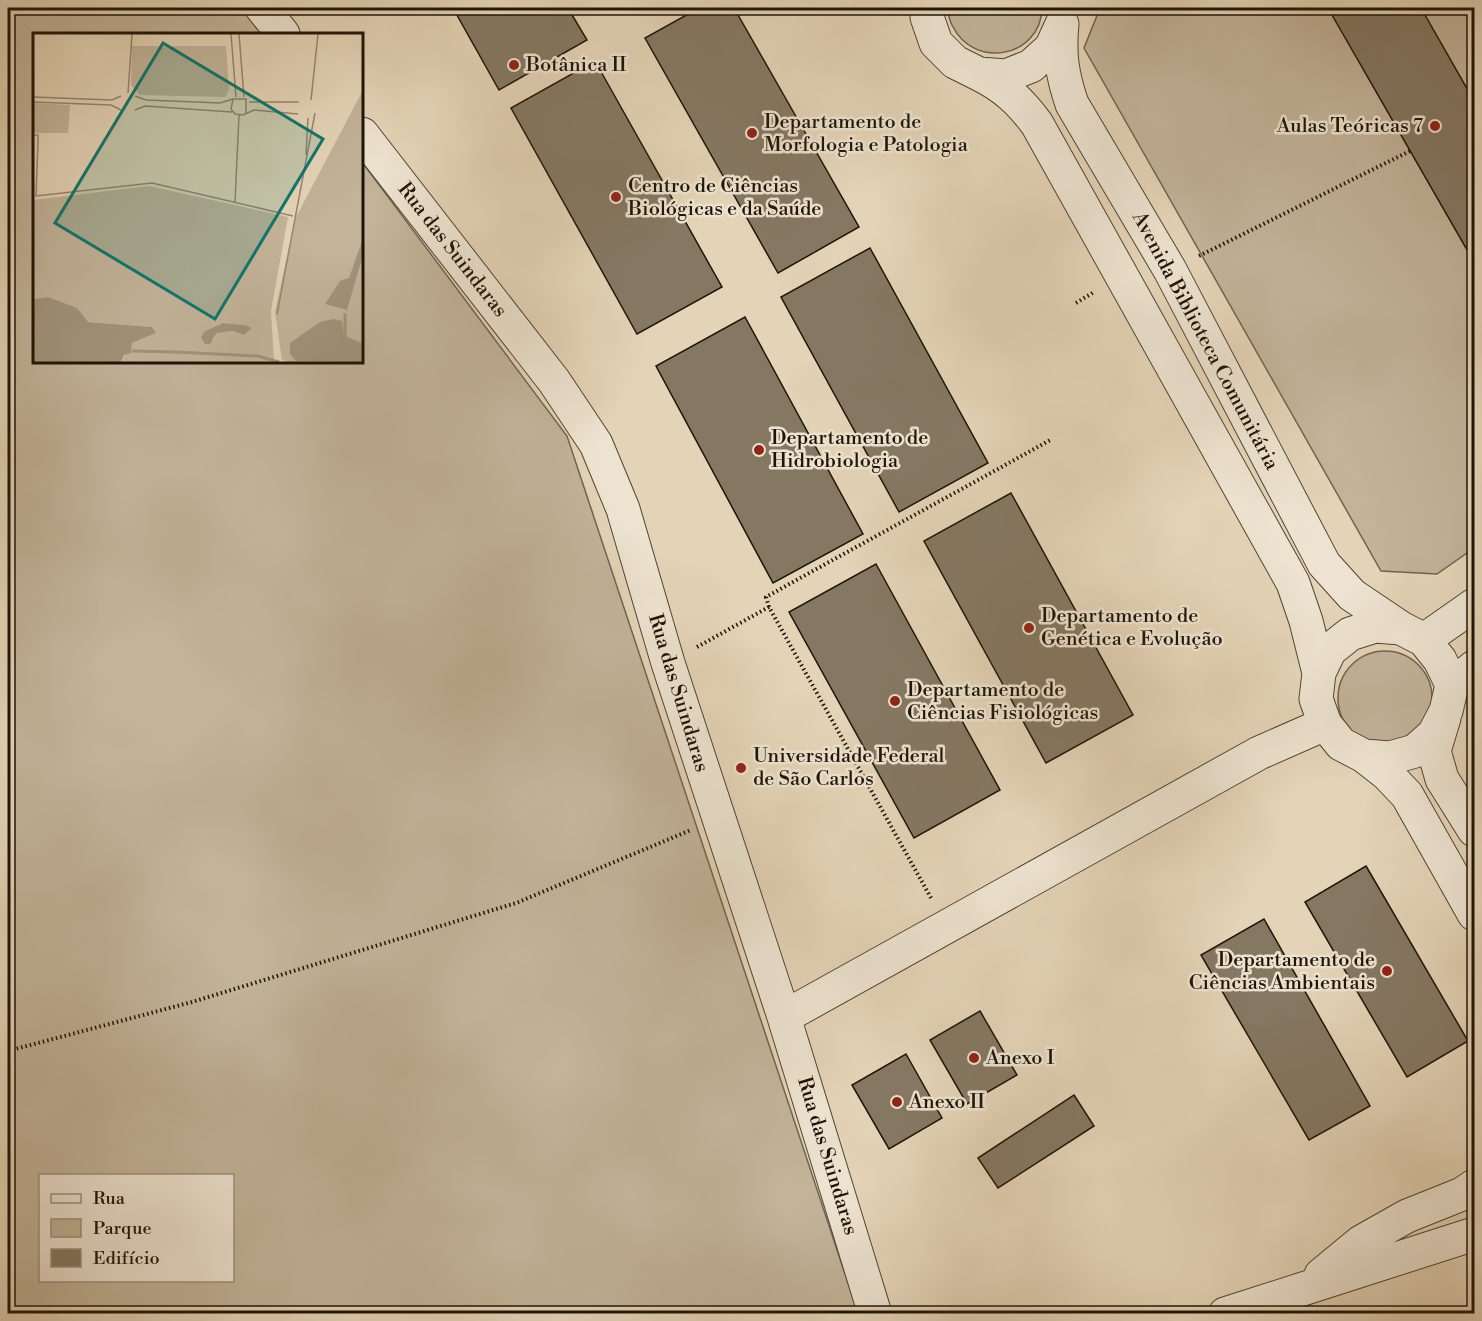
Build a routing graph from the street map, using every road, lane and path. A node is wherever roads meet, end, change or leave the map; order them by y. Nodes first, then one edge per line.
1 (262, 8) edge
2 (927, 8) edge
3 (1062, 16) edge
4 (282, 33) edge
5 (979, 74) junction
6 (363, 135) edge
7 (1410, 151) dead end
8 (1170, 270) junction
9 (1095, 291) dead end
10 (1076, 303) dead end
11 (1052, 439) dead end
12 (1474, 605) edge
13 (769, 607) junction
14 (1412, 634) junction
15 (668, 663) junction
16 (1319, 674) junction
17 (1457, 688) edge
18 (1325, 724) junction
19 (1364, 756) junction
20 (718, 818) junction
21 (1474, 830) edge
22 (1474, 914) edge
23 (947, 926) junction
24 (784, 1017) junction
25 (8, 1051) edge
26 (1474, 1186) edge
27 (1474, 1234) edge
28 (1308, 1286) junction
29 (875, 1314) edge
30 (1225, 1314) edge

1 - 4 street
2 - 5 street, Avenida Biblioteca Comunitária
3 - 5 street
3 - 8 street, Avenida Biblioteca Comunitária
5 - 16 street, Avenida Biblioteca Comunitária
6 - 15 street, Rua das Suindaras
7 - 8 path
8 - 14 street, Avenida Biblioteca Comunitária
9 - 10 path
11 - 13 path
12 - 14 street
13 - 15 path
13 - 23 path
14 - 16 street
14 - 17 street
15 - 20 street, Rua das Suindaras
16 - 18 street
17 - 19 street
17 - 21 street
18 - 19 street
18 - 23 street
19 - 22 street
20 - 24 street, Rua das Suindaras
20 - 25 path
23 - 24 street
24 - 29 street, Rua das Suindaras
26 - 28 street
27 - 28 street
28 - 30 street

